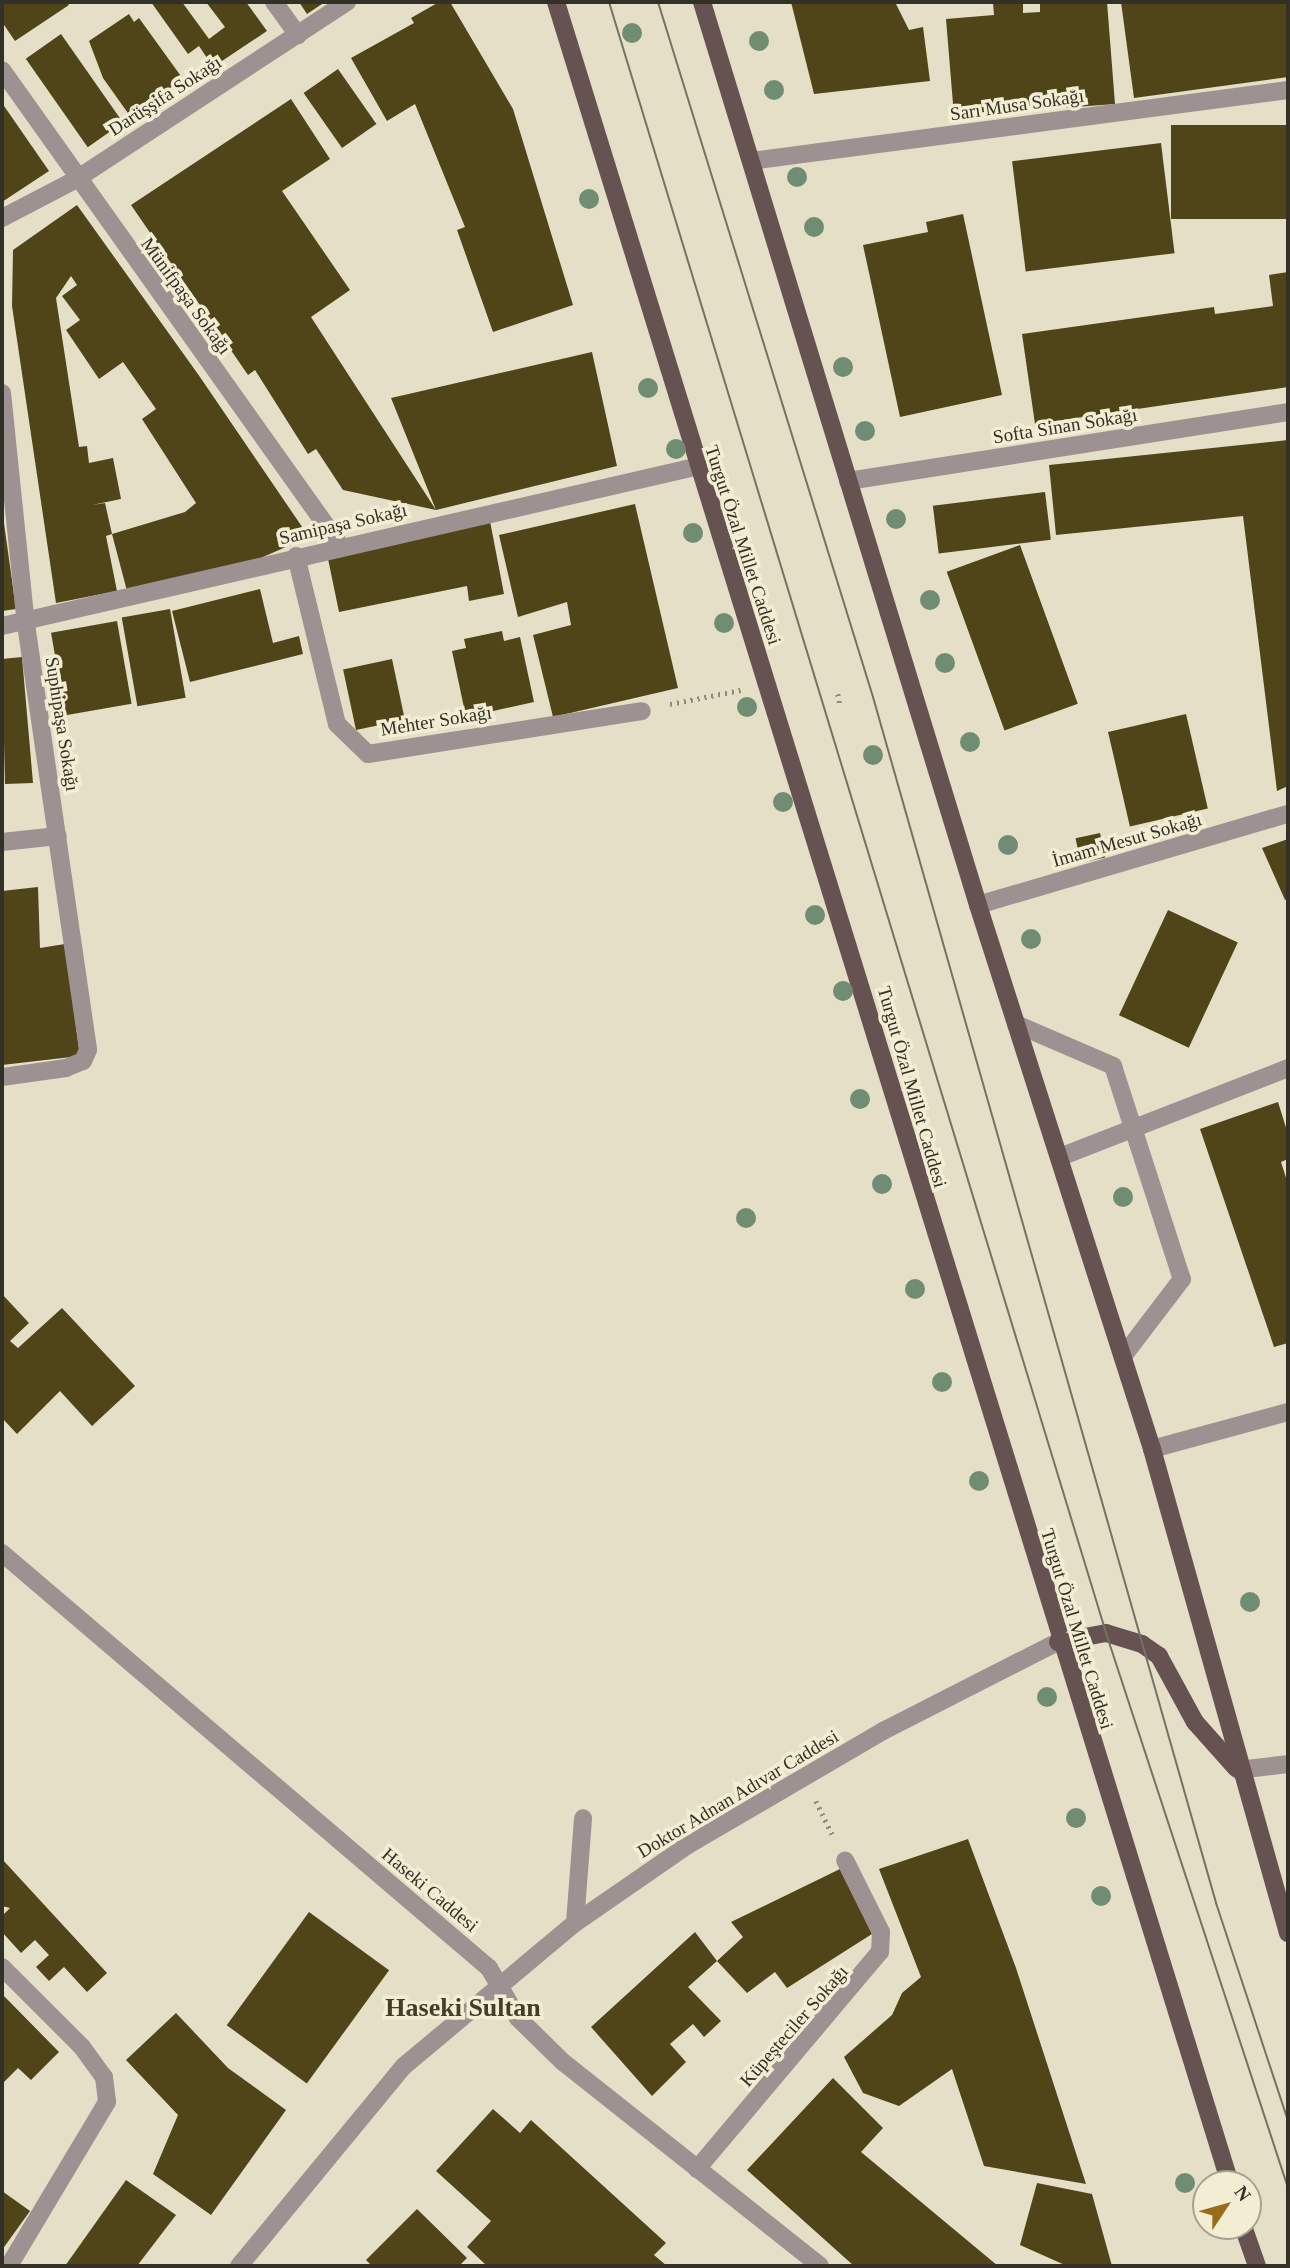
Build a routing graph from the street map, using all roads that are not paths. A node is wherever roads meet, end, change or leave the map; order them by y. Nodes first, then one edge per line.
1 (275, 2) edge
2 (346, 2) edge
3 (556, 2) edge
4 (702, 2) edge
5 (298, 35) junction
6 (2, 70) edge
7 (1288, 90) edge
8 (751, 161) junction
9 (75, 180) junction
10 (2, 218) edge
11 (2, 393) edge
12 (1288, 412) edge
13 (695, 467) junction
14 (7, 468) edge
15 (848, 481) junction
16 (340, 545) junction
17 (296, 556) junction
18 (26, 624) junction
19 (2, 626) edge
20 (642, 711) road end
21 (1288, 814) edge
22 (58, 835) junction
23 (2, 842) edge
24 (978, 905) junction
25 (1016, 1024) junction
26 (1288, 1068) edge
27 (2, 1077) edge
28 (1133, 1129) junction
29 (1060, 1157) junction
30 (1124, 1355) junction
31 (1288, 1412) edge
32 (1153, 1449) junction
33 (2, 1553) edge
34 (1058, 1642) junction
35 (1288, 1764) edge
36 (1238, 1770) junction
37 (583, 1818) dead end
38 (845, 1860) dead end
39 (575, 1923) junction
40 (1288, 1934) edge
41 (2, 1967) edge
42 (501, 1984) junction
43 (697, 2169) junction
44 (1226, 2170) edge
45 (1248, 2240) edge
46 (9, 2266) edge
47 (239, 2266) edge
48 (820, 2266) edge
49 (1257, 2266) edge

1 - 5 street
2 - 5 street, Darüşşifa Sokağı
3 - 13 main road, Turgut Özal Millet Caddesi
4 - 8 main road
5 - 9 street, Darüşşifa Sokağı
6 - 9 street, Münifpaşa Sokağı
7 - 8 street, Sarı Musa Sokağı
8 - 15 main road
9 - 10 street, Darüşşifa Sokağı
9 - 16 street, Münifpaşa Sokağı
11 - 14 street, Suphipaşa Sokağı
12 - 15 street, Softa Sinan Sokağı
13 - 16 street, Samipaşa Sokağı
13 - 34 main road, Turgut Özal Millet Caddesi
14 - 18 street, Suphipaşa Sokağı
15 - 24 main road
16 - 17 street, Samipaşa Sokağı
17 - 18 street, Samipaşa Sokağı
17 - 20 street, Mehter Sokağı
18 - 19 street, Samipaşa Sokağı
18 - 22 street, Suphipaşa Sokağı
21 - 24 street, İmam Mesut Sokağı
22 - 23 street
22 - 27 street, Suphipaşa Sokağı
24 - 25 main road
25 - 28 street
25 - 29 main road
26 - 28 street
28 - 29 street
28 - 30 street
29 - 30 main road
30 - 32 main road
31 - 32 street
32 - 36 main road
33 - 42 street, Haseki Caddesi
34 - 36 main road
34 - 39 street, Doktor Adnan Adıvar Caddesi
34 - 44 main road, Turgut Özal Millet Caddesi
35 - 36 street
36 - 40 main road
37 - 39 street
38 - 43 street, Küpeşteciler Sokağı
39 - 42 street, Doktor Adnan Adıvar Caddesi
41 - 46 street
42 - 43 street, Haseki Caddesi
42 - 47 street, Doktor Adnan Adıvar Caddesi
43 - 48 street, Haseki Caddesi
45 - 49 main road

